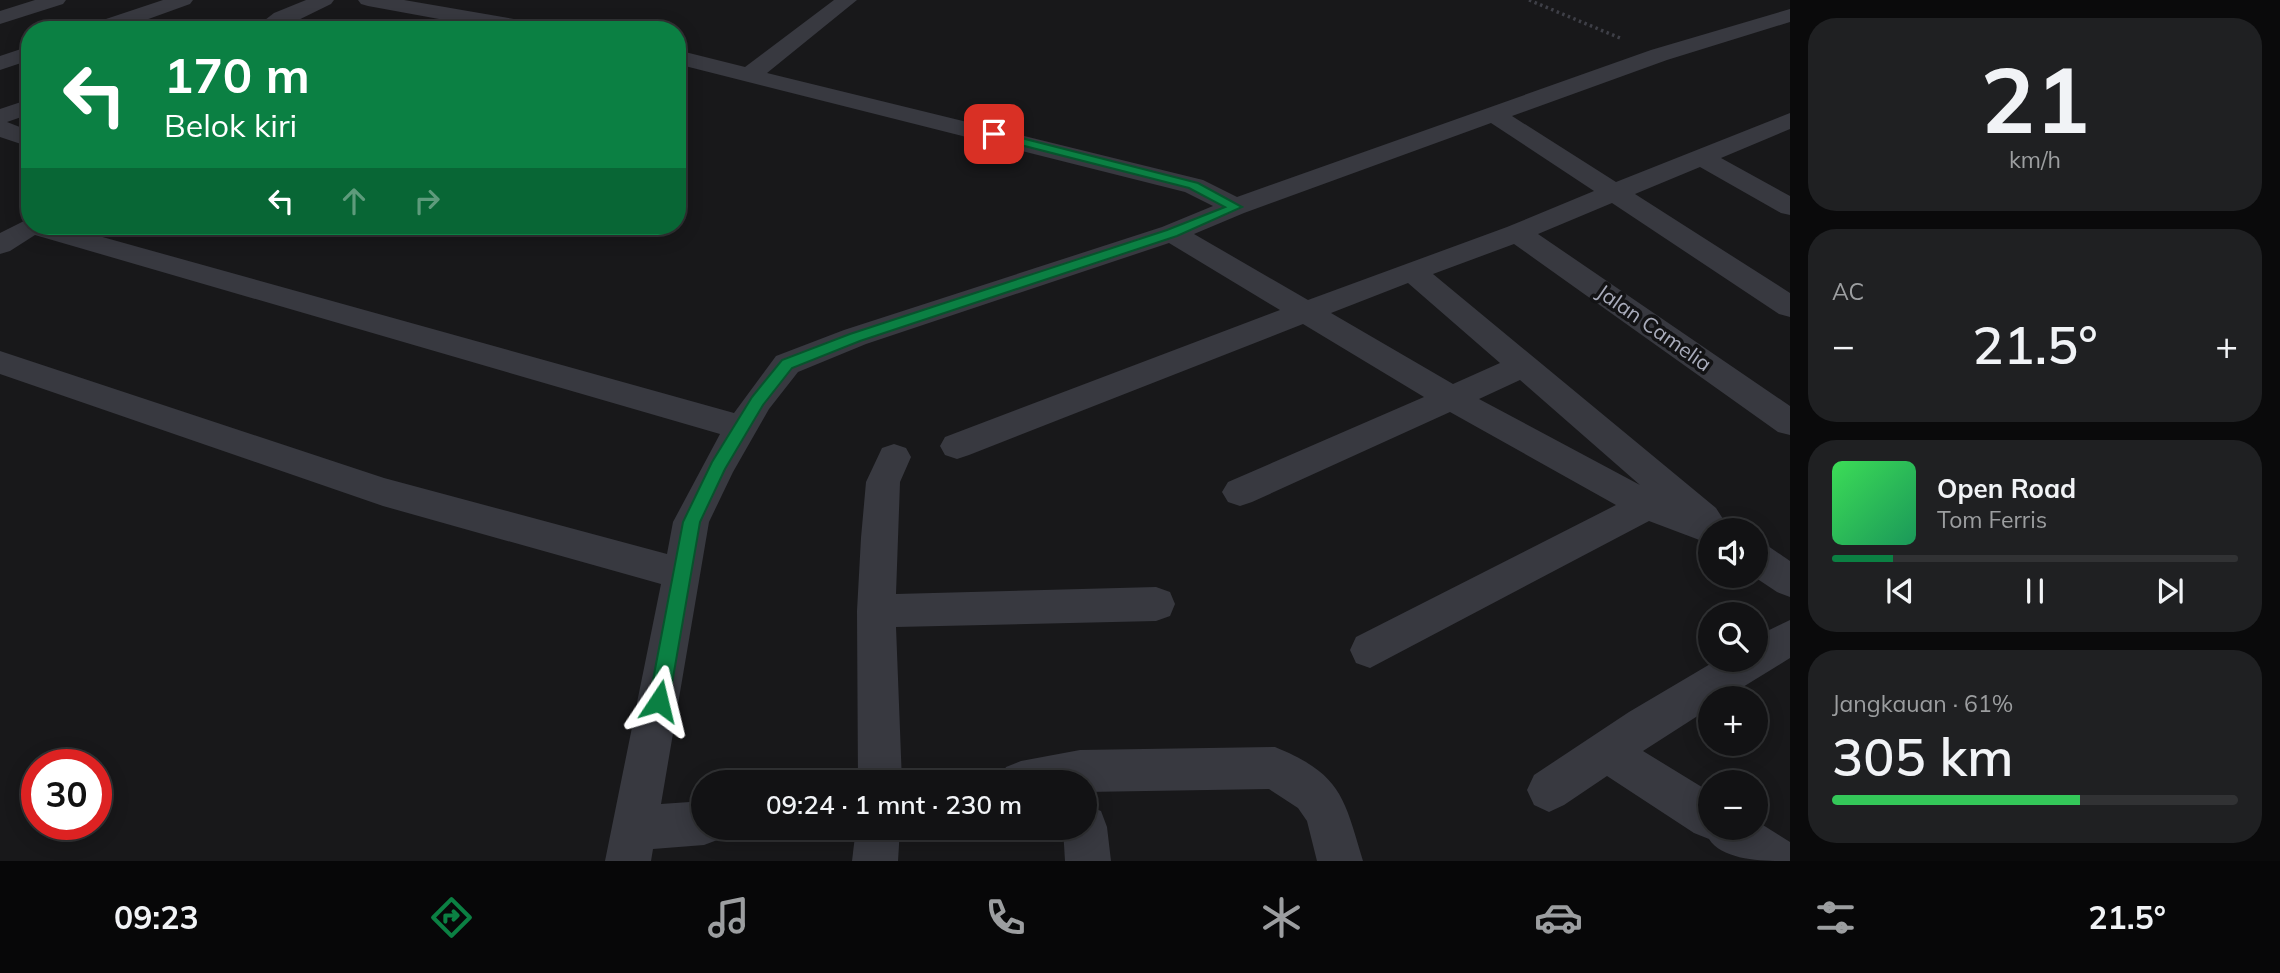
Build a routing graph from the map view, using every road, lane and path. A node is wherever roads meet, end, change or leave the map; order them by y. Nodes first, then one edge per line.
1 (56, 0) edge
2 (183, 0) edge
3 (324, 0) edge
4 (368, 0) edge
5 (847, 0) edge
6 (1529, 0) edge
7 (1790, 15) edge
8 (0, 18) edge
9 (282, 18) junction
10 (122, 21) edge
11 (274, 21) edge
12 (277, 21) edge
13 (486, 21) edge
14 (21, 55) edge
15 (1659, 55) junction
16 (686, 59) edge
17 (0, 63) edge
18 (752, 73) junction
19 (21, 109) edge
20 (1493, 114) junction
21 (0, 117) edge
22 (1788, 123) edge
23 (0, 128) edge
24 (21, 136) edge
25 (1701, 157) junction
26 (1612, 194) junction
27 (1235, 207) junction
28 (1790, 207) edge
29 (21, 233) edge
30 (1172, 233) junction
31 (1517, 233) junction
32 (64, 235) edge
33 (0, 245) edge
34 (1412, 271) junction
35 (1790, 307) edge
36 (1306, 313) junction
37 (0, 362) edge
38 (1525, 365) junction
39 (1453, 399) junction
40 (1790, 423) edge
41 (742, 428) junction
42 (957, 446) dead end
43 (894, 457) dead end
44 (1240, 492) dead end
45 (1647, 505) junction
46 (1701, 518) edge
47 (1698, 524) edge
48 (1768, 566) edge
49 (682, 574) junction
50 (1790, 581) edge
51 (1156, 604) dead end
52 (876, 611) junction
53 (1790, 637) edge
54 (1370, 650) dead end
55 (1768, 650) edge
56 (1733, 672) edge
57 (1606, 752) junction
58 (880, 770) edge
59 (1097, 776) edge
60 (1549, 790) dead end
61 (1698, 810) edge
62 (691, 827) edge
63 (877, 840) edge
64 (1086, 840) edge
65 (1746, 840) edge
66 (632, 845) edge
67 (875, 861) edge
68 (1088, 861) edge
69 (1340, 861) edge
70 (1779, 861) edge

1 - 8 street
2 - 10 street
3 - 9 street
4 - 13 street
5 - 18 street
6 - 15 path
7 - 15 street
9 - 11 street
9 - 12 street
14 - 17 street
15 - 20 street
16 - 18 street
18 - 27 street
19 - 21 street
20 - 26 street
20 - 27 street
22 - 25 street
23 - 24 street
25 - 26 street
25 - 28 street
26 - 31 street
26 - 35 street
27 - 30 street
29 - 33 street
30 - 36 street
30 - 41 street
31 - 34 street
31 - 40 street, Jalan Camelia
32 - 41 street
34 - 36 street
34 - 38 street
36 - 39 street
36 - 42 street
37 - 49 street
38 - 39 street
38 - 46 street
39 - 44 street
39 - 45 street
41 - 49 street
43 - 52 street
45 - 47 street
45 - 54 street
48 - 50 street
49 - 66 street
51 - 52 street
52 - 58 street
53 - 55 street
56 - 57 street
57 - 60 street
57 - 61 street
59 - 69 street
62 - 66 street
63 - 67 street
64 - 68 street
65 - 70 street

